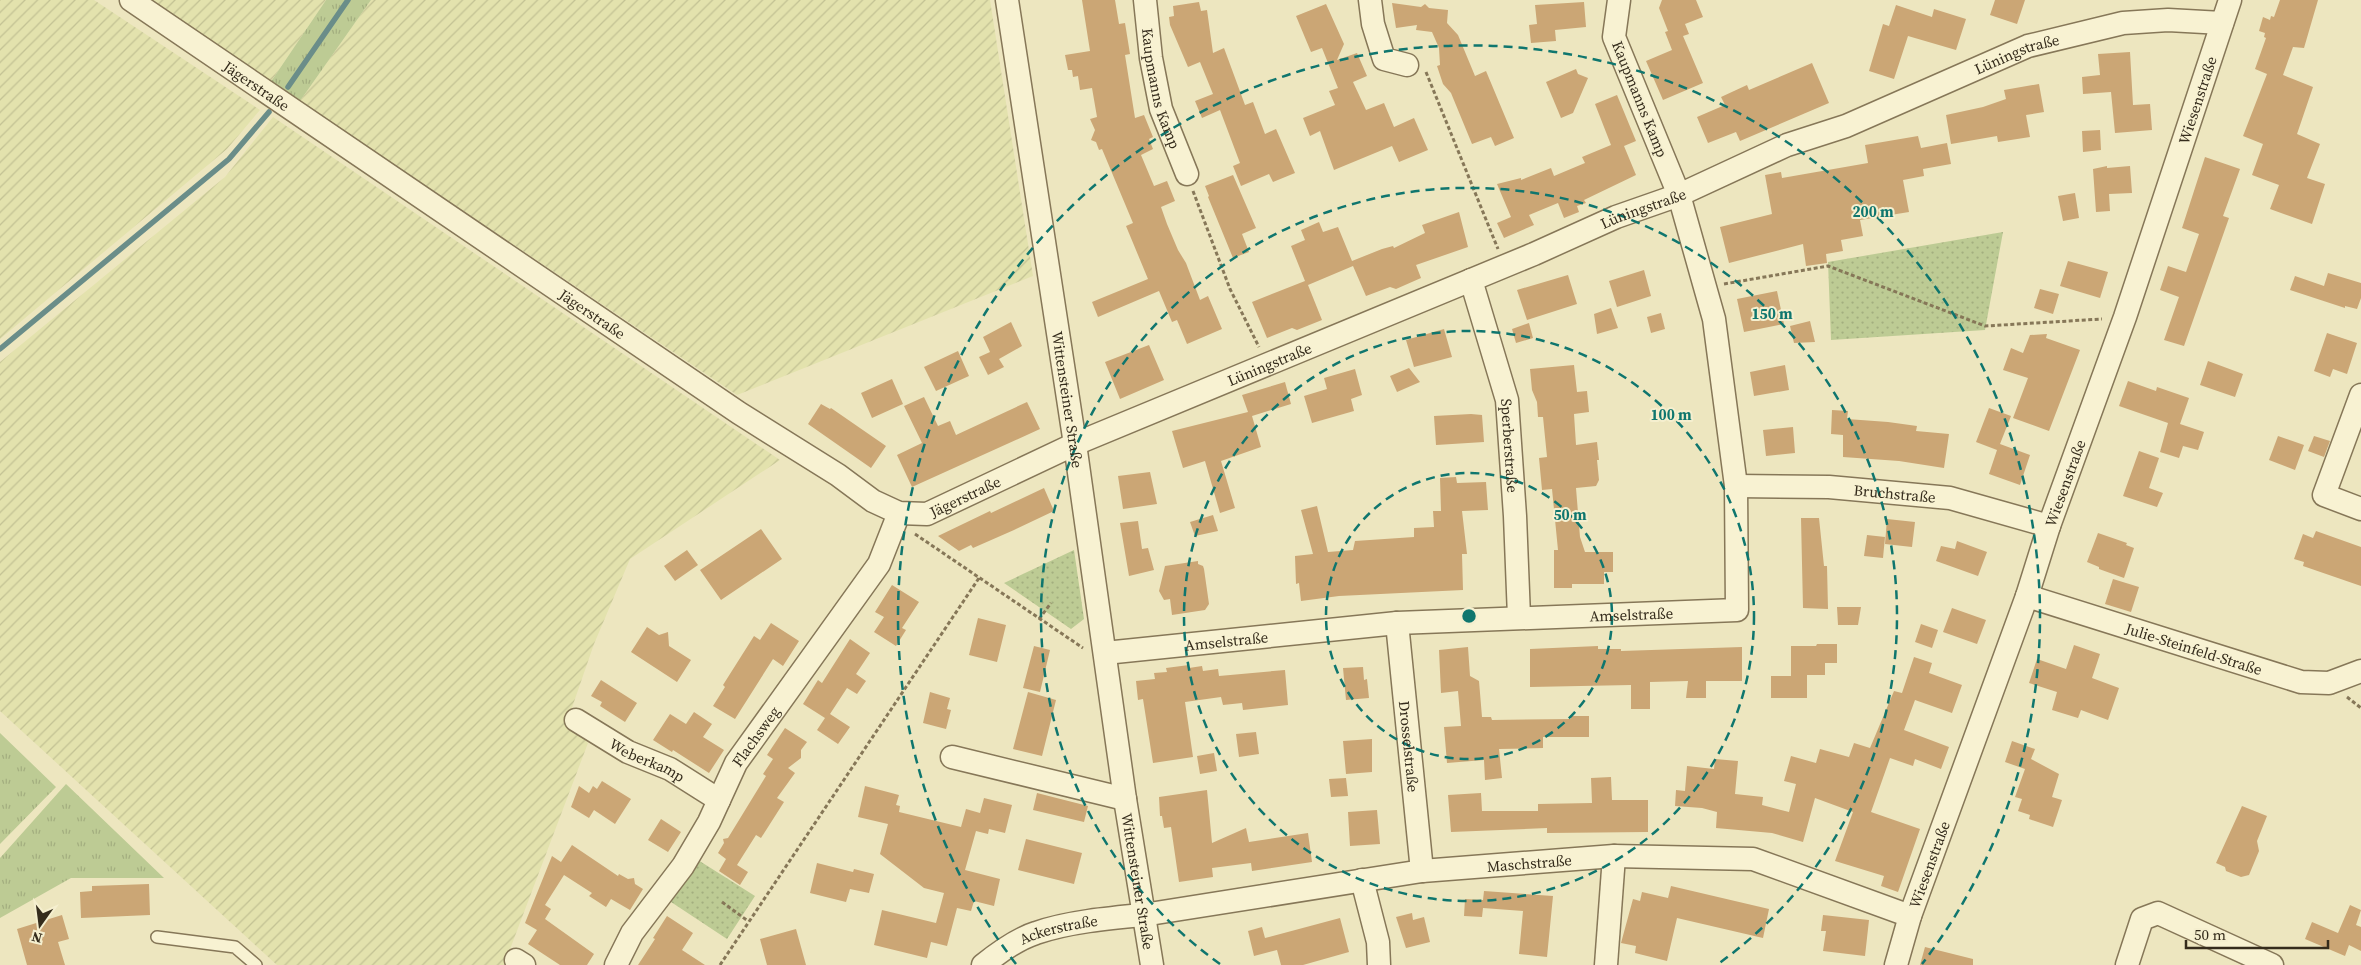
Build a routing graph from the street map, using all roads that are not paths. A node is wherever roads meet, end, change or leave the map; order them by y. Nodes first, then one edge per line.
1 (131, 0) edge
2 (1007, 0) edge
3 (1145, 0) edge
4 (1370, 0) edge
5 (1619, 0) edge
6 (2230, 0) edge
7 (2222, 23) junction
8 (1406, 65) road end
9 (1187, 174) road end
10 (1679, 195) junction
11 (1471, 280) junction
12 (2361, 395) edge
13 (1075, 444) junction
14 (1736, 486) junction
15 (2361, 509) edge
16 (899, 512) junction
17 (2049, 526) junction
18 (2027, 596) junction
19 (1519, 617) junction
20 (1397, 623) junction
21 (1105, 653) junction
22 (2361, 671) edge
23 (576, 720) dead end
24 (952, 757) dead end
25 (1125, 799) junction
26 (719, 800) junction
27 (1614, 856) junction
28 (1422, 871) junction
29 (1362, 880) junction
30 (1143, 915) junction
31 (1910, 916) junction
32 (157, 937) dead end
33 (256, 965) edge
34 (616, 965) edge
35 (983, 965) edge
36 (1152, 965) edge
37 (1379, 965) edge
38 (1606, 965) edge
39 (1896, 965) edge
40 (2127, 965) edge
41 (2272, 965) edge

1 - 16 street, Jägerstraße
2 - 13 street, Wittensteiner Straße
3 - 9 street, Kaupmanns Kamp
4 - 8 street
5 - 10 street, Kaupmanns Kamp
6 - 7 street, Wiesenstraße
7 - 10 street, Lüningstraße
7 - 17 street, Wiesenstraße
10 - 11 street, Lüningstraße
10 - 14 street, Amselstraße
11 - 13 street, Lüningstraße
11 - 19 street, Sperberstraße
12 - 15 street
13 - 16 street, Jägerstraße
13 - 21 street, Wittensteiner Straße
14 - 17 street, Bruchstraße
14 - 19 street, Amselstraße
16 - 26 street, Flachsweg
17 - 18 street, Wiesenstraße
18 - 22 street, Julie-Steinfeld-Straße
18 - 31 street, Wiesenstraße
19 - 20 street, Amselstraße
20 - 21 street, Amselstraße
20 - 28 street, Drosselstraße
21 - 25 street, Wittensteiner Straße
23 - 26 street, Weberkamp
24 - 25 street, Wittensteiner Straße
25 - 30 street, Wittensteiner Straße
26 - 34 street, Flachsweg
27 - 28 street, Maschstraße
27 - 31 street, Maschstraße
27 - 38 street
28 - 29 street, Maschstraße
29 - 30 street, Maschstraße
29 - 37 street
30 - 35 street, Ackerstraße
30 - 36 street, Wittensteiner Straße
31 - 39 street, Wiesenstraße
32 - 33 lane
40 - 41 street

